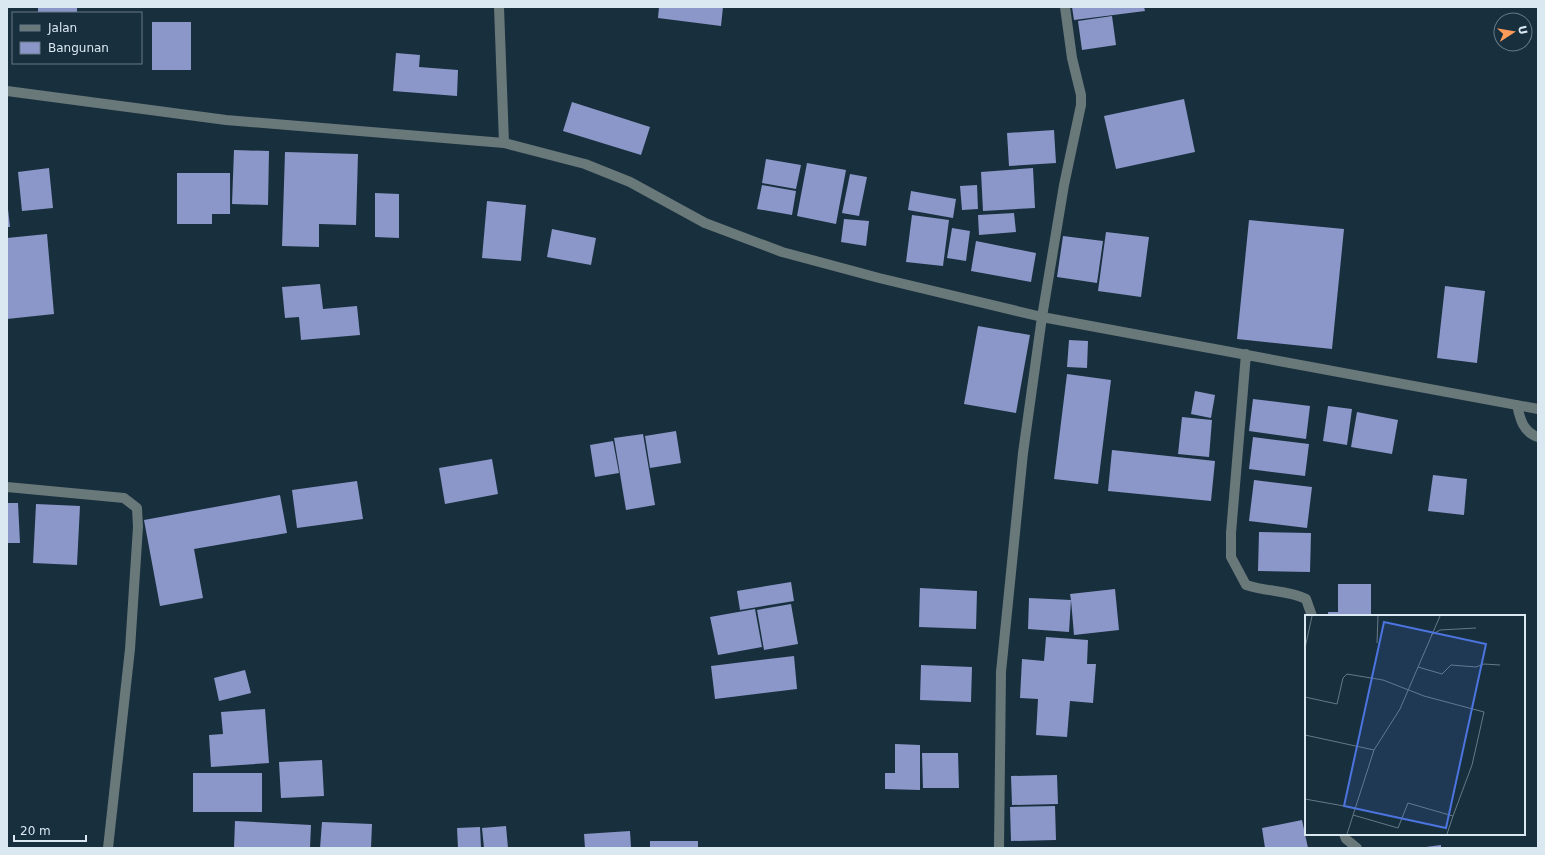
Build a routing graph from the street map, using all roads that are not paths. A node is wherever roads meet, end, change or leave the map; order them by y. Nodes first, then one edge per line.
1 (498, 7) edge
2 (1065, 7) edge
3 (7, 91) edge
4 (504, 143) junction
5 (1042, 317) junction
6 (1246, 354) junction
7 (1517, 405) junction
8 (1538, 409) edge
9 (1538, 437) edge
10 (7, 487) edge
11 (1312, 615) edge
12 (1344, 835) edge
13 (108, 848) edge
14 (999, 848) edge
15 (1357, 848) edge

1 - 4 street
2 - 5 street
3 - 4 street
4 - 5 street
5 - 6 street
5 - 14 street
6 - 7 street
6 - 11 street
7 - 8 street
7 - 9 street
10 - 13 street
12 - 15 street

